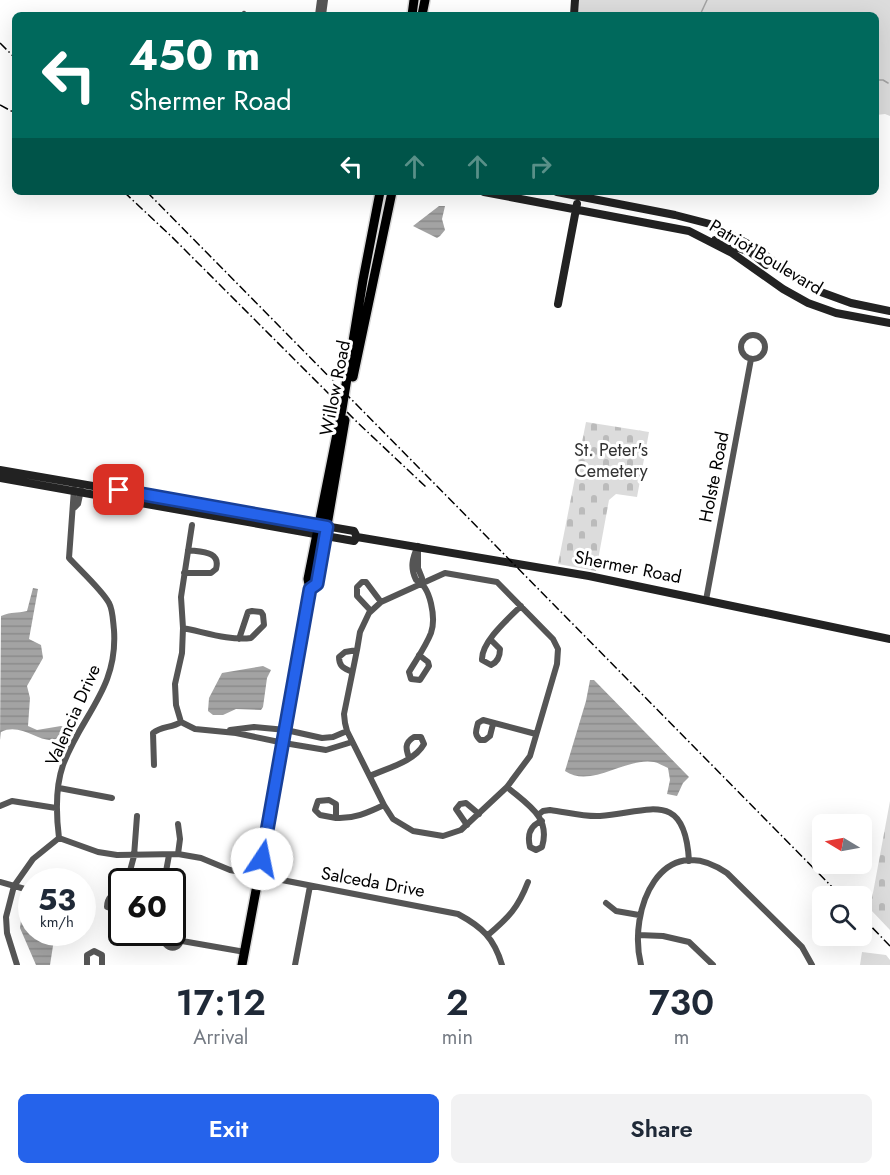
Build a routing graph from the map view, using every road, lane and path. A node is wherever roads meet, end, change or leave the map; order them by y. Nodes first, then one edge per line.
1 (377, 195) edge
2 (391, 195) edge
3 (396, 195) edge
4 (499, 195) edge
5 (579, 195) edge
6 (584, 195) edge
7 (576, 210) junction
8 (700, 236) junction
9 (769, 262) junction
10 (767, 278) junction
11 (373, 289) junction
12 (558, 304) dead end
13 (890, 311) edge
14 (890, 323) edge
15 (751, 359) junction
16 (0, 470) edge
17 (0, 478) edge
18 (78, 488) junction
19 (192, 525) dead end
20 (322, 531) junction
21 (418, 546) junction
22 (188, 550) junction
23 (184, 573) junction
24 (421, 582) junction
25 (706, 600) junction
26 (381, 602) junction
27 (521, 606) junction
28 (371, 611) junction
29 (183, 628) junction
30 (239, 639) junction
31 (890, 639) edge
32 (490, 640) dead end
33 (357, 650) junction
34 (419, 655) dead end
35 (352, 672) junction
36 (181, 722) junction
37 (494, 724) dead end
38 (250, 727) junction
39 (286, 730) junction
40 (347, 731) junction
41 (225, 733) junction
42 (536, 734) junction
43 (249, 735) junction
44 (352, 742) junction
45 (284, 743) junction
46 (410, 758) dead end
47 (154, 765) dead end
48 (370, 776) junction
49 (507, 787) junction
50 (59, 788) junction
51 (112, 798) dead end
52 (0, 806) edge
53 (384, 806) junction
54 (56, 808) junction
55 (479, 814) junction
56 (137, 816) dead end
57 (336, 818) dead end
58 (178, 824) dead end
59 (466, 825) junction
60 (59, 838) junction
61 (178, 854) junction
62 (169, 855) junction
63 (134, 856) junction
64 (689, 861) junction
65 (131, 868) edge
66 (167, 868) edge
67 (259, 875) junction
68 (0, 882) edge
69 (528, 882) dead end
70 (15, 886) junction
71 (310, 886) junction
72 (18, 887) edge
73 (606, 903) dead end
74 (639, 915) junction
75 (488, 935) junction
76 (638, 935) junction
77 (8, 941) junction
78 (186, 942) edge
79 (0, 943) edge
80 (245, 952) junction
81 (17, 965) edge
82 (87, 965) edge
83 (102, 965) edge
84 (242, 965) edge
85 (295, 965) edge
86 (502, 965) edge
87 (641, 965) edge
88 (713, 965) edge
89 (812, 965) edge

1 - 20 main road, Willow Road
2 - 11 main road, Willow Road
3 - 11 main road
4 - 7 main road, Patriot Boulevard
5 - 7 main road
6 - 9 main road, Patriot Boulevard
7 - 8 main road, Patriot Boulevard
7 - 12 main road
8 - 9 main road
8 - 10 main road, Patriot Boulevard
9 - 10 main road
9 - 13 main road, Patriot Boulevard
10 - 14 main road, Patriot Boulevard
11 - 20 main road, Willow Road
15 - 15 street, Holste Road
15 - 25 street, Holste Road
16 - 18 main road, Shermer Road
17 - 18 main road, Shermer Road
18 - 20 main road, Shermer Road
18 - 50 street, Valencia Drive
19 - 22 street
20 - 21 main road, Shermer Road
20 - 39 main road, Willow Road
21 - 24 street
21 - 25 main road, Shermer Road
22 - 23 street
22 - 23 street
23 - 29 street
24 - 26 street
24 - 27 street
24 - 34 street
25 - 31 main road, Shermer Road
26 - 28 street
26 - 28 street
27 - 32 street
27 - 42 street
28 - 33 street
29 - 30 street
29 - 36 street
30 - 30 street
33 - 35 street
33 - 35 street
35 - 40 street
36 - 41 street
36 - 47 street
37 - 42 street
38 - 39 street
38 - 41 street
38 - 43 street
39 - 40 street
39 - 45 main road, Willow Road
40 - 44 street
41 - 43 street
42 - 49 street
43 - 45 street
44 - 45 street
44 - 48 street
45 - 67 main road, Willow Road
46 - 48 street
48 - 53 street
49 - 55 street
49 - 64 street
50 - 51 street
50 - 54 street, Valencia Drive
52 - 54 street
53 - 57 street
53 - 59 street
54 - 60 street, Valencia Drive
55 - 59 street
55 - 59 street
56 - 63 street
58 - 61 street
60 - 63 street, Salceda Drive
60 - 70 street
61 - 62 street, Salceda Drive
61 - 67 street, Salceda Drive
62 - 63 street, Salceda Drive
62 - 66 street
63 - 65 street
64 - 74 street
64 - 89 street
67 - 71 street, Salceda Drive
67 - 80 main road, Willow Road
68 - 70 street
69 - 75 street
70 - 72 street
70 - 77 street
71 - 75 street, Salceda Drive
71 - 85 street
73 - 74 street
74 - 76 street
75 - 86 street
76 - 87 street
76 - 88 street
77 - 79 street
77 - 81 street
78 - 80 street
80 - 84 main road, Willow Road
82 - 83 street

